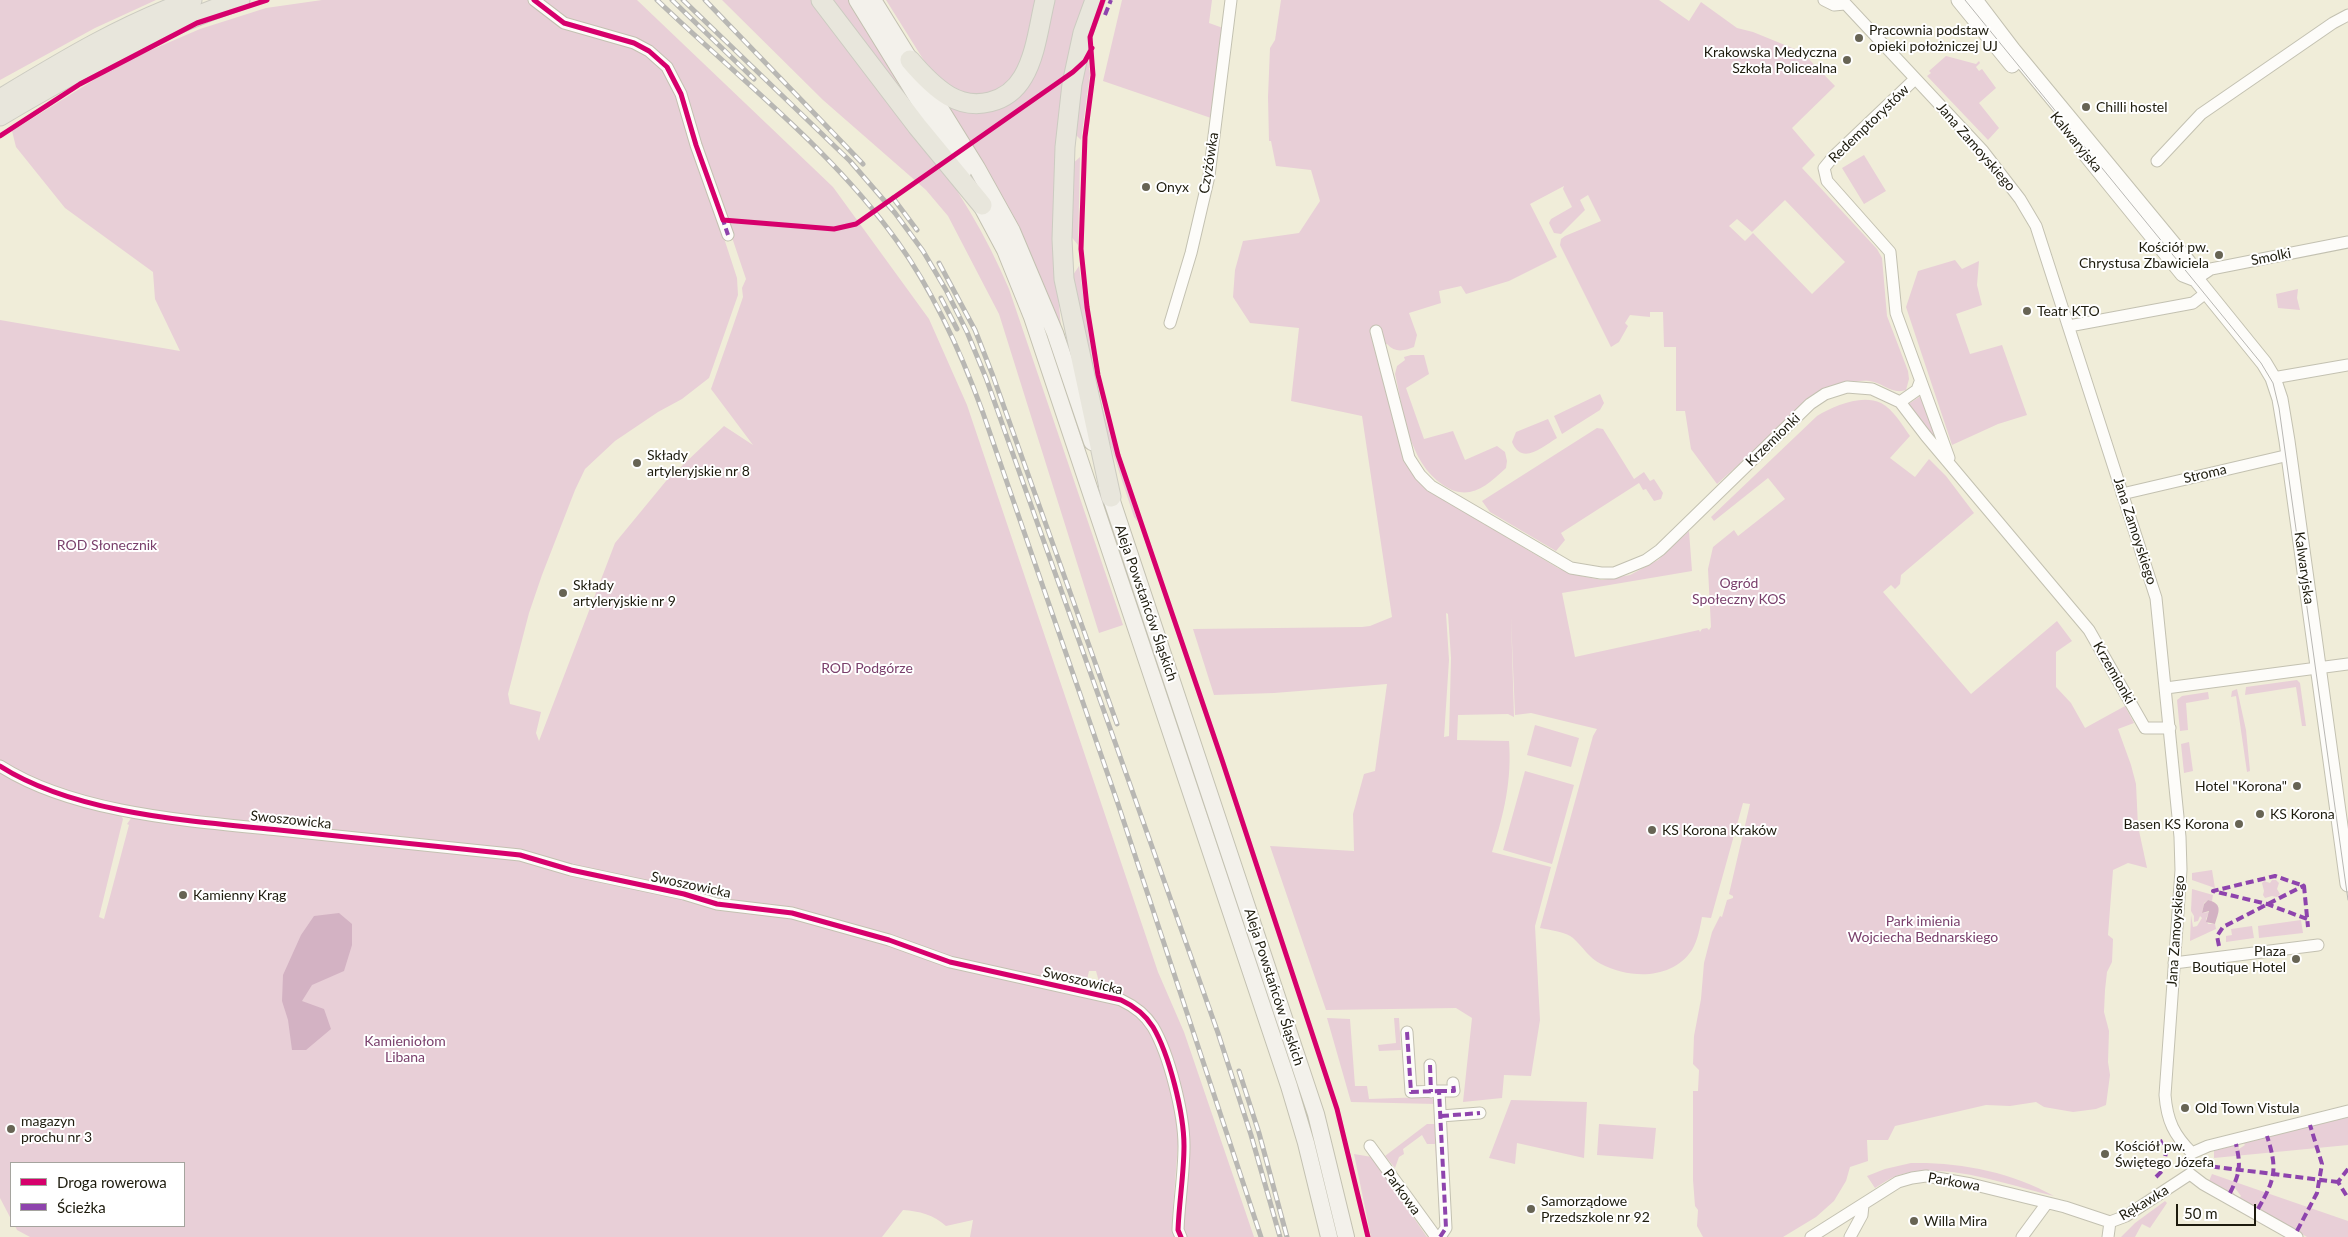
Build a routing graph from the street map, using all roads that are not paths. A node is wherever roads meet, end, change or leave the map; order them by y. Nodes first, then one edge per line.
1 (192, 0) edge
2 (240, 0) edge
3 (534, 0) edge
4 (821, 0) edge
5 (857, 0) edge
6 (873, 0) edge
7 (1045, 0) edge
8 (1095, 0) edge
9 (1231, 0) edge
10 (1824, 0) edge
11 (1959, 0) edge
12 (1975, 0) edge
13 (1843, 2) edge
14 (2348, 15) edge
15 (112, 53) junction
16 (910, 60) junction
17 (1916, 79) junction
18 (4, 95) edge
19 (0, 116) edge
20 (0, 128) edge
21 (2157, 161) dead end
22 (982, 205) junction
23 (728, 235) dead end
24 (2348, 242) edge
25 (2196, 279) junction
26 (2206, 292) junction
27 (1170, 323) dead end
28 (2068, 326) junction
29 (1376, 331) dead end
30 (2348, 365) edge
31 (2273, 378) junction
32 (1920, 382) junction
33 (1900, 402) junction
34 (2288, 455) junction
35 (1952, 465) junction
36 (2122, 494) junction
37 (1111, 498) junction
38 (2348, 664) edge
39 (2318, 668) junction
40 (2166, 688) junction
41 (2170, 728) junction
42 (0, 766) edge
43 (2348, 884) edge
44 (2318, 945) dead end
45 (2174, 963) junction
46 (1407, 1032) dead end
47 (1430, 1065) dead end
48 (1453, 1083) dead end
49 (1435, 1091) junction
50 (2348, 1111) edge
51 (1480, 1113) dead end
52 (1441, 1116) junction
53 (1370, 1146) dead end
54 (2192, 1153) junction
55 (2190, 1174) junction
56 (2047, 1203) junction
57 (1863, 1205) junction
58 (2110, 1222) junction
59 (1181, 1237) edge
60 (1329, 1237) edge
61 (1346, 1237) edge
62 (1436, 1237) edge
63 (1440, 1237) edge
64 (1811, 1237) edge
65 (1850, 1237) edge
66 (2022, 1237) edge
67 (2108, 1237) edge
68 (2297, 1237) edge

1 - 18 main road
2 - 15 main road
3 - 23 street
4 - 22 main road
5 - 22 main road, Aleja Powstańców Śląskich
6 - 16 main road, Aleja Powstańców Śląskich
7 - 16 main road
8 - 37 main road
9 - 27 street, Czyżówka
10 - 13 street, Jana Zamoyskiego
11 - 25 street, Kalwaryjska
12 - 25 street, Kalwaryjska
13 - 17 street, Jana Zamoyskiego
14 - 21 street
15 - 19 main road
15 - 20 main road
16 - 37 main road, Aleja Powstańców Śląskich
17 - 28 street, Jana Zamoyskiego
17 - 32 street, Redemptorystów
22 - 60 main road, Aleja Powstańców Śląskich
24 - 25 street, Smolki
25 - 26 street, Kalwaryjska
26 - 28 street
26 - 31 street, Kalwaryjska
28 - 36 street, Jana Zamoyskiego
29 - 33 street, Krzemionki
30 - 31 street
31 - 34 street, Kalwaryjska
32 - 33 street
32 - 35 street, Redemptorystów
33 - 35 street, Krzemionki
34 - 36 street, Stroma
34 - 39 street, Kalwaryjska
35 - 41 street, Krzemionki
36 - 40 street, Jana Zamoyskiego
37 - 61 main road, Aleja Powstańców Śląskich
38 - 39 street
39 - 40 street
39 - 43 street, Kalwaryjska
40 - 41 street, Jana Zamoyskiego
41 - 45 street, Jana Zamoyskiego
42 - 59 street, Swoszowicka
44 - 45 street
45 - 54 street, Jana Zamoyskiego
46 - 49 street
47 - 49 street
48 - 49 street
49 - 52 street
50 - 54 street
51 - 52 street
52 - 63 street
53 - 62 street, Parkowa
54 - 55 street
55 - 58 street, Rękawka
55 - 68 street
56 - 57 street, Parkowa
56 - 58 street, Parkowa
56 - 66 street
57 - 64 street, Parkowa
57 - 65 street
58 - 67 street, Rękawka

